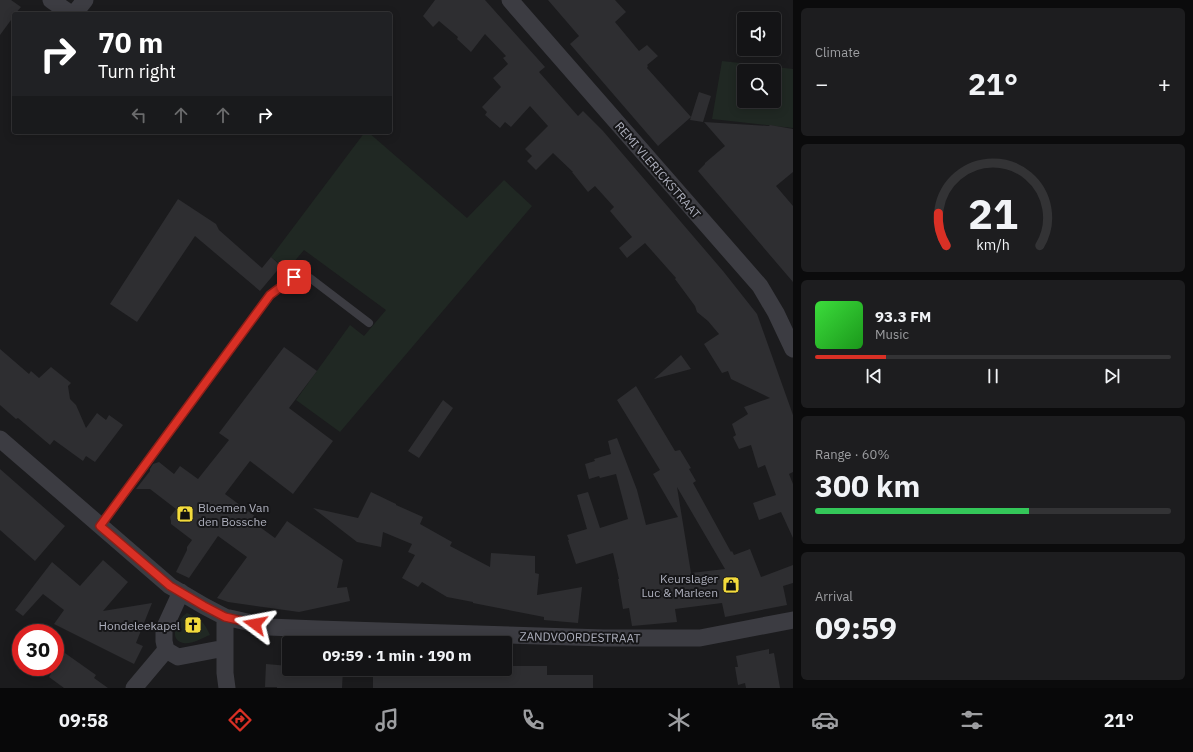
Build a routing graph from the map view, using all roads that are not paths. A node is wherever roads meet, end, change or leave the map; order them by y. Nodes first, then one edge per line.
1 (51, 0) edge
2 (85, 0) edge
3 (510, 0) edge
4 (68, 12) edge
5 (76, 12) edge
6 (369, 323) dead end
7 (793, 349) edge
8 (0, 439) edge
9 (100, 526) junction
10 (181, 592) junction
11 (225, 617) junction
12 (793, 620) edge
13 (225, 648) junction
14 (166, 650) junction
15 (134, 688) edge
16 (227, 688) edge

1 - 4 street
2 - 5 street
3 - 7 street, REMI VLERICKSTRAAT
6 - 9 lane
8 - 9 street, ZANDVOORDESTRAAT
9 - 10 street, ZANDVOORDESTRAAT
10 - 11 street, ZANDVOORDESTRAAT
10 - 14 street
11 - 12 street, ZANDVOORDESTRAAT
11 - 13 street
13 - 14 street
13 - 16 street
14 - 15 street

